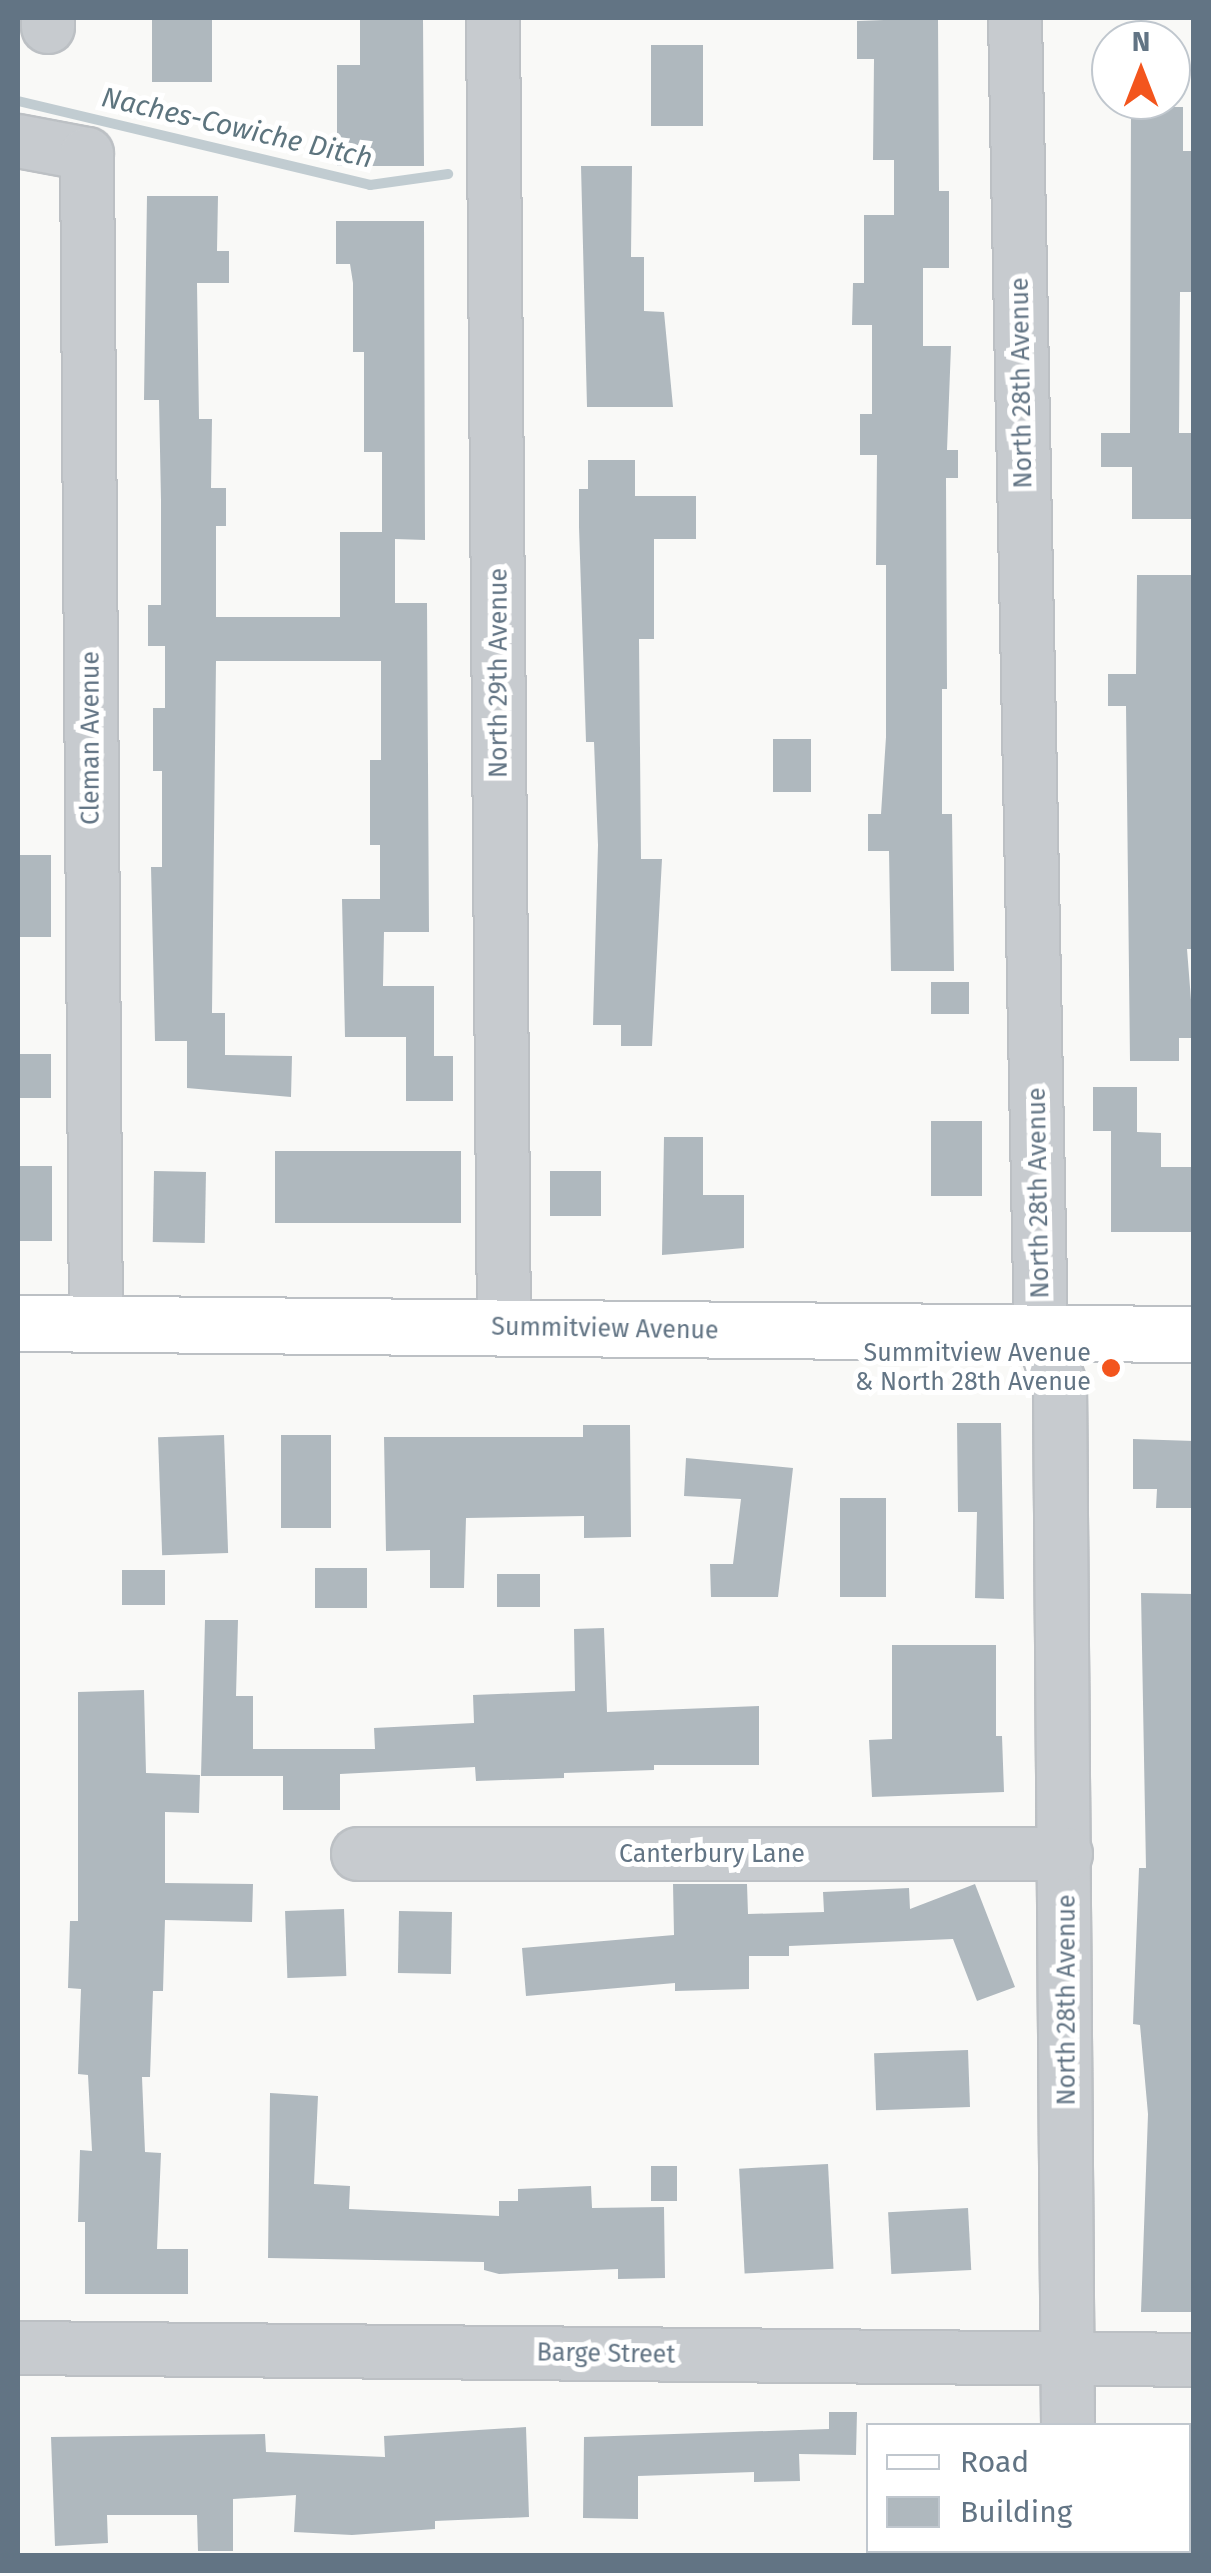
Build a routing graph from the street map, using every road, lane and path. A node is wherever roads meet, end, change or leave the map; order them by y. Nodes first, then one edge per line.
1 (493, 18) edge
2 (1015, 18) edge
3 (18, 141) edge
4 (18, 1322) edge
5 (96, 1323) junction
6 (504, 1328) junction
7 (1042, 1333) junction
8 (1194, 1334) edge
9 (358, 1854) dead end
10 (1066, 1854) junction
11 (18, 2348) edge
12 (1068, 2359) junction
13 (1194, 2360) edge
14 (1068, 2423) edge

1 - 6 street, North 29th Avenue
2 - 7 street, North 28th Avenue
3 - 5 street, Cleman Avenue
4 - 5 main road, Summitview Avenue
5 - 6 main road, Summitview Avenue
6 - 7 main road, Summitview Avenue
7 - 8 main road, Summitview Avenue
7 - 10 street, North 28th Avenue
9 - 10 street, Canterbury Lane
10 - 12 street, North 28th Avenue
11 - 12 street, Barge Street
12 - 13 street, Barge Street
12 - 14 street, North 28th Avenue

